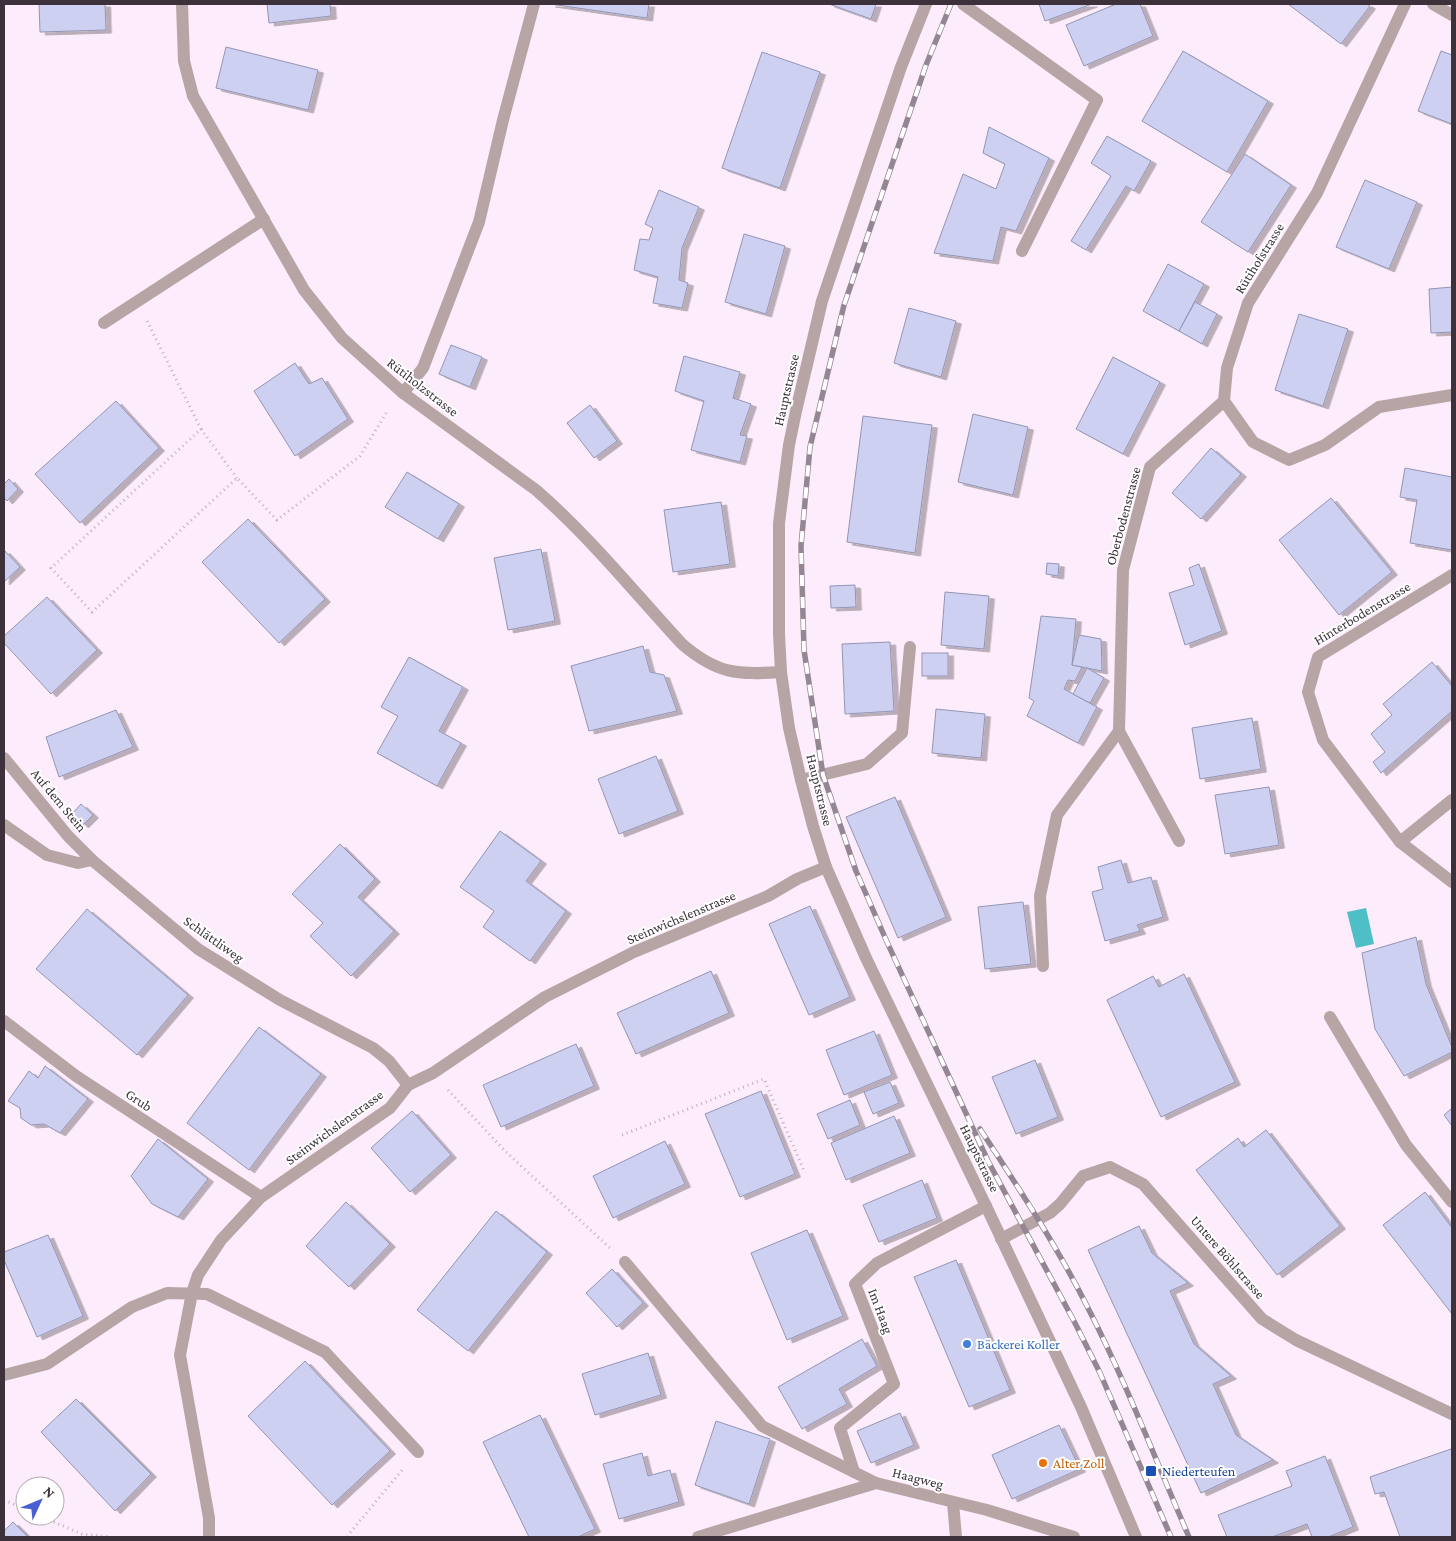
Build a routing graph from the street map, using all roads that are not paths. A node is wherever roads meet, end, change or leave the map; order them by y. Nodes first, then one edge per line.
1 (182, 4) edge
2 (534, 4) edge
3 (926, 4) edge
4 (963, 4) edge
5 (1405, 4) edge
6 (1433, 4) edge
7 (1452, 15) edge
8 (264, 219) junction
9 (1022, 250) dead end
10 (104, 323) dead end
11 (404, 393) junction
12 (1452, 396) edge
13 (1224, 401) junction
14 (1452, 576) edge
15 (910, 647) dead end
16 (781, 672) junction
17 (1119, 732) junction
18 (4, 758) edge
19 (800, 780) junction
20 (1452, 800) edge
21 (4, 825) edge
22 (1179, 841) dead end
23 (1400, 842) junction
24 (92, 860) junction
25 (826, 867) junction
26 (1452, 882) edge
27 (1043, 966) dead end
28 (1330, 1017) dead end
29 (4, 1021) edge
30 (408, 1084) junction
31 (261, 1197) junction
32 (1452, 1202) edge
33 (986, 1206) junction
34 (1001, 1239) junction
35 (625, 1262) road end
36 (192, 1294) junction
37 (4, 1375) edge
38 (1452, 1414) edge
39 (418, 1452) road end
40 (854, 1472) junction
41 (876, 1484) junction
42 (953, 1503) junction
43 (209, 1537) edge
44 (698, 1537) edge
45 (956, 1537) edge
46 (1074, 1537) edge
47 (1136, 1537) edge

1 - 8 street, Rütiholzstrasse
2 - 11 street
3 - 16 street, Hauptstrasse
4 - 9 street
5 - 13 street, Rütihofstrasse
6 - 7 street
8 - 10 street
8 - 11 street, Rütiholzstrasse
11 - 16 street, Rütiholzstrasse
12 - 13 street
13 - 17 street, Oberbodenstrasse
14 - 23 street, Hinterbodenstrasse
15 - 19 street
16 - 19 street, Hauptstrasse
17 - 22 street
17 - 27 street
18 - 24 street, Auf dem Stein
19 - 25 street, Hauptstrasse
20 - 23 street
21 - 24 street
23 - 26 street, Hinterbodenstrasse
24 - 30 street, Schlättliweg
25 - 30 street, Steinwichslenstrasse
25 - 33 street, Hauptstrasse
28 - 32 street
29 - 31 street, Grub
30 - 31 street, Steinwichslenstrasse
31 - 36 street, Steinwichslenstrasse
33 - 34 street, Hauptstrasse
33 - 40 street, Im Haag
34 - 38 street, Untere Böhlstrasse
34 - 47 street, Hauptstrasse
35 - 40 street
36 - 37 street
36 - 39 street
36 - 43 street, Steinwichslenstrasse
40 - 41 street
41 - 42 street, Haagweg
41 - 44 street, Haagweg
42 - 45 street
42 - 46 street, Haagweg

